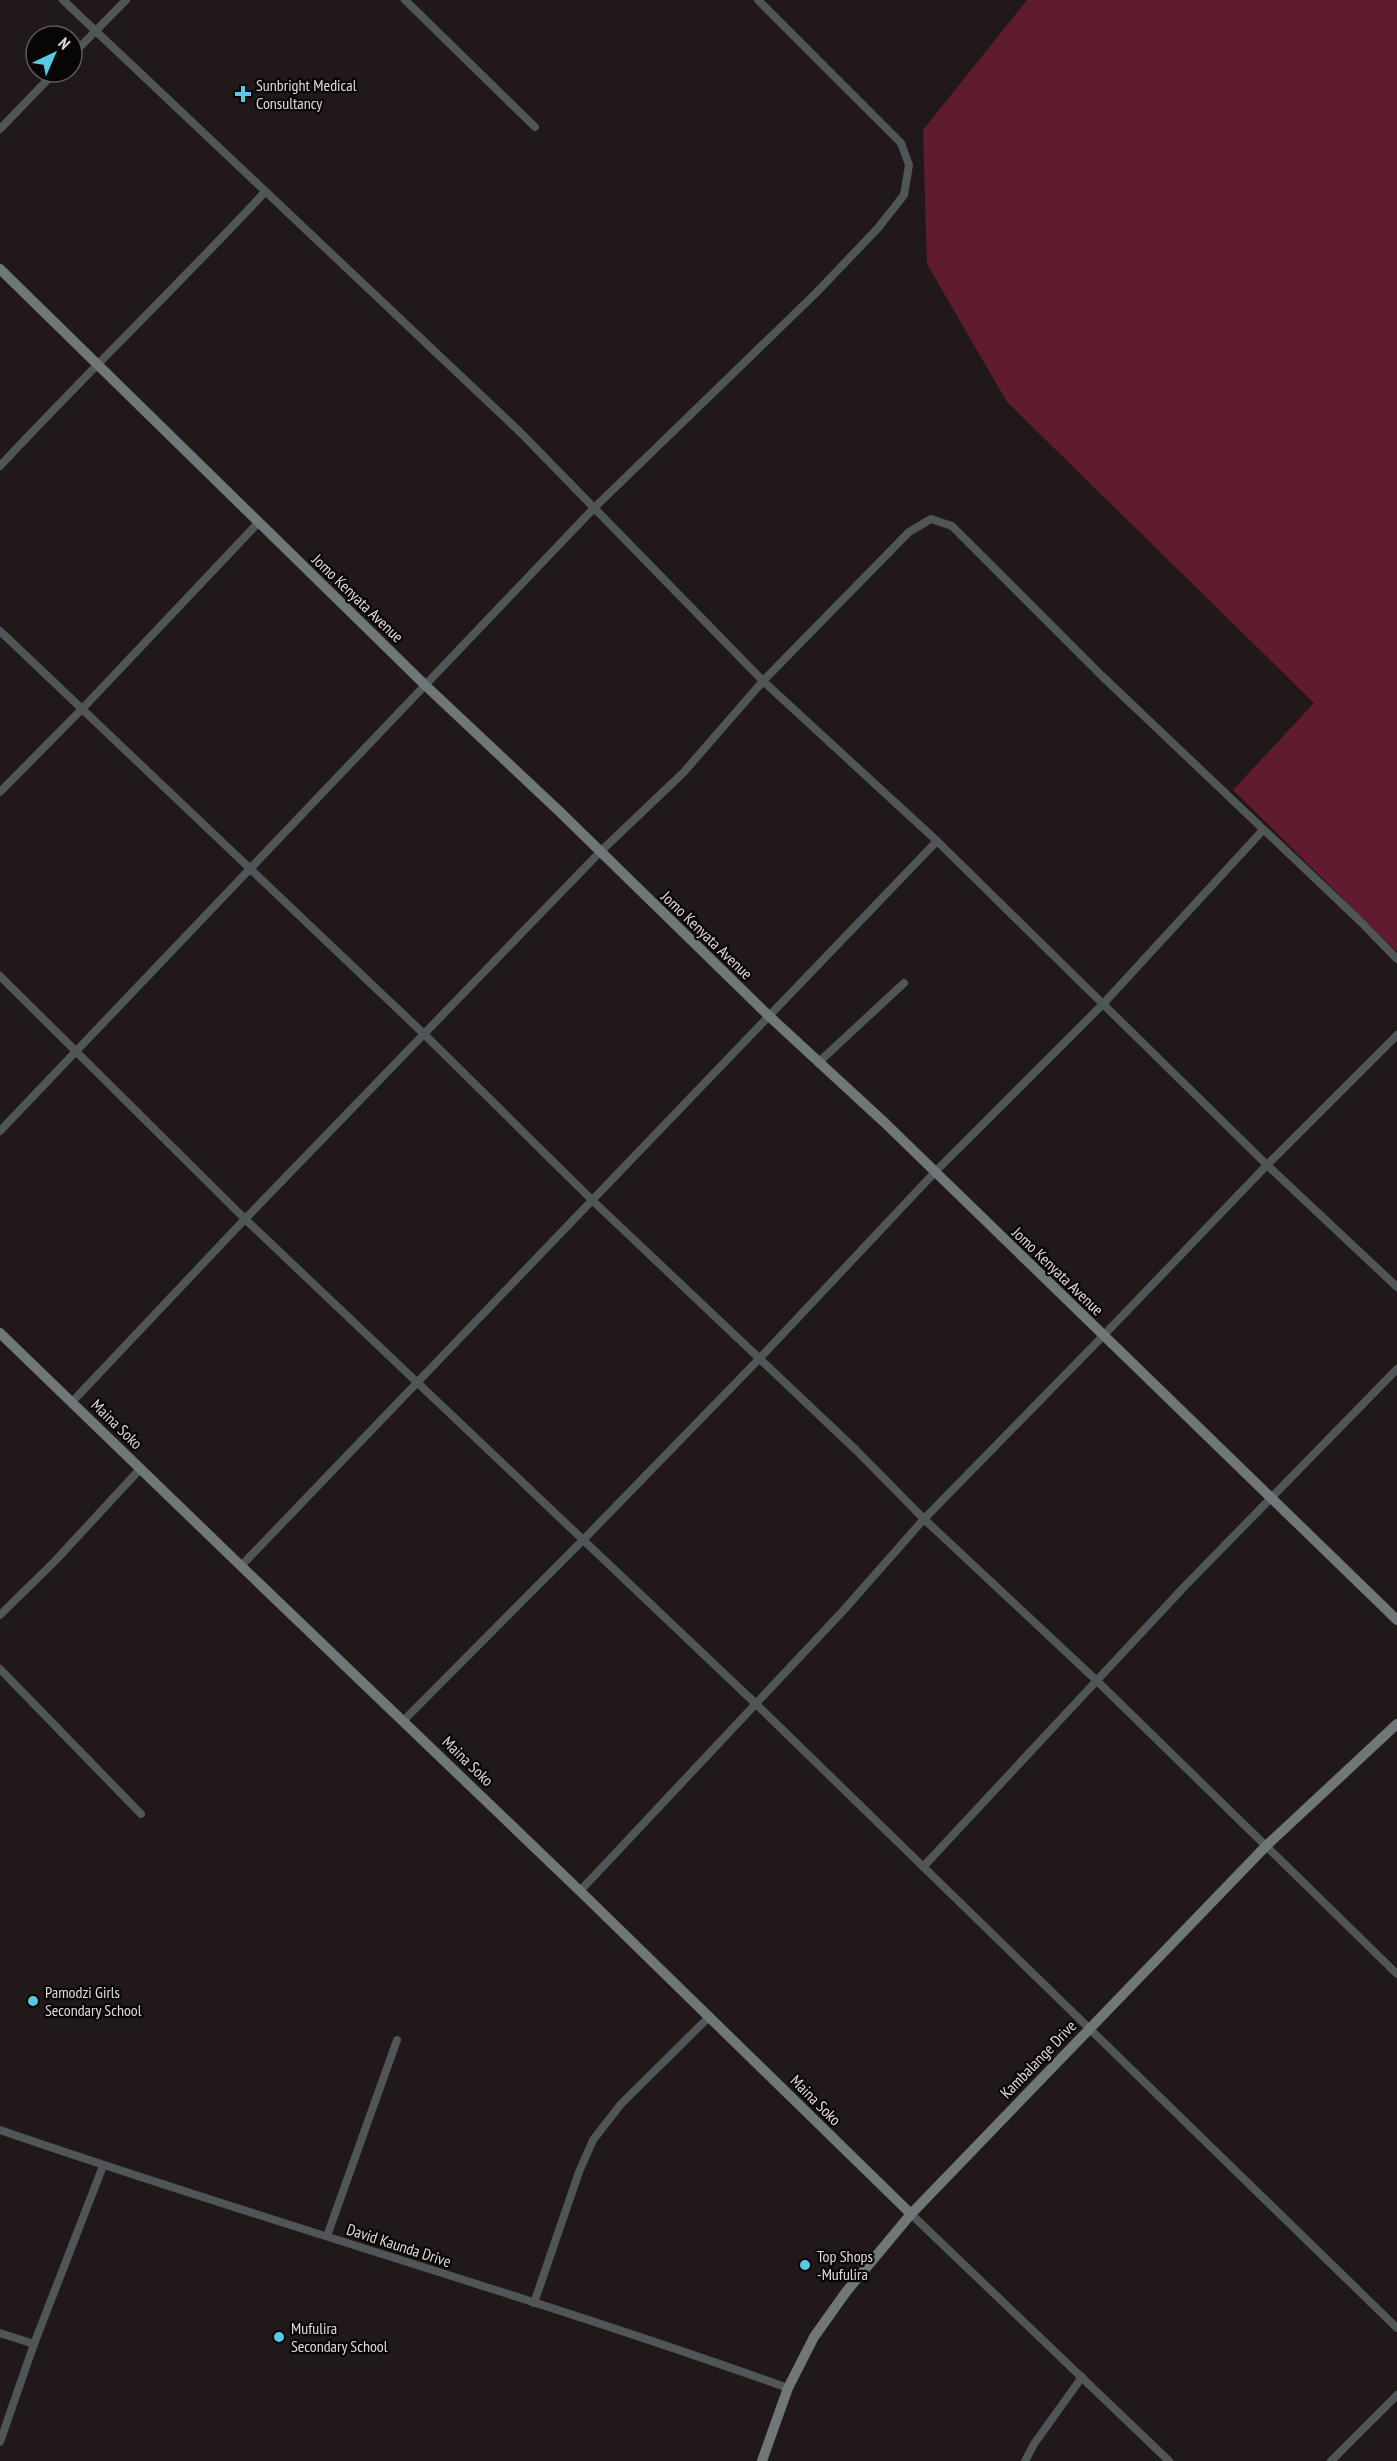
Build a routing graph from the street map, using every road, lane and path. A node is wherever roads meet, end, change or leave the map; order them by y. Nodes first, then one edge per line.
1 (63, 0) edge
2 (126, 0) edge
3 (405, 0) edge
4 (758, 0) edge
5 (95, 31) junction
6 (84, 42) edge
7 (44, 84) edge
8 (535, 127) dead end
9 (0, 129) edge
10 (265, 192) junction
11 (0, 269) edge
12 (97, 363) junction
13 (0, 466) edge
14 (594, 508) junction
15 (259, 522) junction
16 (0, 631) edge
17 (763, 681) junction
18 (425, 685) junction
19 (83, 708) junction
20 (0, 792) edge
21 (1263, 830) junction
22 (937, 841) junction
23 (600, 852) junction
24 (250, 869) junction
25 (1397, 959) edge
26 (0, 976) edge
27 (904, 983) dead end
28 (1103, 1004) junction
29 (769, 1016) junction
30 (425, 1035) junction
31 (1397, 1035) edge
32 (76, 1051) junction
33 (820, 1061) junction
34 (0, 1131) edge
35 (1267, 1165) junction
36 (935, 1172) junction
37 (592, 1200) junction
38 (245, 1219) junction
39 (1397, 1287) edge
40 (0, 1333) edge
41 (1103, 1336) junction
42 (760, 1358) junction
43 (1397, 1369) edge
44 (416, 1383) junction
45 (72, 1402) junction
46 (141, 1468) junction
47 (1269, 1498) junction
48 (924, 1519) junction
49 (582, 1541) junction
50 (241, 1566) junction
51 (0, 1615) edge
52 (1397, 1620) edge
53 (0, 1669) edge
54 (1096, 1680) junction
55 (754, 1703) junction
56 (404, 1720) junction
57 (1397, 1724) edge
58 (141, 1814) dead end
59 (1266, 1846) junction
60 (923, 1867) junction
61 (580, 1891) junction
62 (1397, 1974) edge
63 (710, 2016) junction
64 (1090, 2027) junction
65 (396, 2040) dead end
66 (0, 2130) edge
67 (103, 2166) junction
68 (911, 2214) junction
69 (327, 2236) junction
70 (534, 2303) junction
71 (1397, 2328) edge
72 (0, 2333) edge
73 (34, 2344) junction
74 (1082, 2377) junction
75 (788, 2388) junction
76 (1397, 2395) edge
77 (0, 2442) edge
78 (762, 2461) edge
79 (1025, 2461) edge
80 (1169, 2461) edge
81 (1331, 2461) edge

1 - 5 street
2 - 5 street
3 - 8 street
4 - 14 street
5 - 6 street
5 - 10 street
7 - 9 street
10 - 12 street
10 - 14 street
11 - 12 street, Jomo Kenyata Avenue
12 - 13 street
12 - 15 street, Jomo Kenyata Avenue
14 - 17 street
14 - 18 street
15 - 18 street, Jomo Kenyata Avenue
15 - 19 street
16 - 19 street
17 - 21 street
17 - 22 street
17 - 23 street
18 - 23 street, Jomo Kenyata Avenue
18 - 24 street
19 - 20 street
19 - 24 street
21 - 25 street
21 - 28 street
22 - 28 street
22 - 29 street
23 - 29 street, Jomo Kenyata Avenue
23 - 30 street
24 - 30 street
24 - 32 street
26 - 32 street
27 - 33 street
28 - 35 street
28 - 36 street
29 - 33 street, Jomo Kenyata Avenue
29 - 37 street
30 - 37 street
30 - 38 street
31 - 35 street
32 - 34 street
32 - 38 street
33 - 36 street, Jomo Kenyata Avenue
35 - 39 street
35 - 41 street
36 - 41 street, Jomo Kenyata Avenue
36 - 42 street
37 - 42 street
37 - 44 street
38 - 44 street
38 - 45 street
40 - 45 street, Maina Soko
41 - 47 street, Jomo Kenyata Avenue
41 - 48 street
42 - 48 street
42 - 49 street
43 - 47 street
44 - 49 street
44 - 50 street
45 - 46 street, Maina Soko
46 - 50 street, Maina Soko
46 - 51 street
47 - 52 street, Jomo Kenyata Avenue
47 - 54 street
48 - 54 street
48 - 55 street
49 - 55 street
49 - 56 street
50 - 56 street, Maina Soko
53 - 58 street
54 - 59 street
54 - 60 street
55 - 60 street
55 - 61 street
56 - 61 street, Maina Soko
57 - 59 street, Kambalange Drive
59 - 62 street
59 - 64 street, Kambalange Drive
60 - 64 street
61 - 63 street, Maina Soko
63 - 68 street, Maina Soko
63 - 70 street
64 - 68 street, Kambalange Drive
64 - 71 street
65 - 69 street
66 - 67 street, David Kaunda Drive
67 - 69 street, David Kaunda Drive
67 - 73 street
68 - 74 street
68 - 75 street, Kambalange Drive
69 - 70 street, David Kaunda Drive
70 - 75 street, David Kaunda Drive
72 - 73 street
73 - 77 street
74 - 79 street
74 - 80 street
75 - 78 street, Kambalange Drive
76 - 81 street

